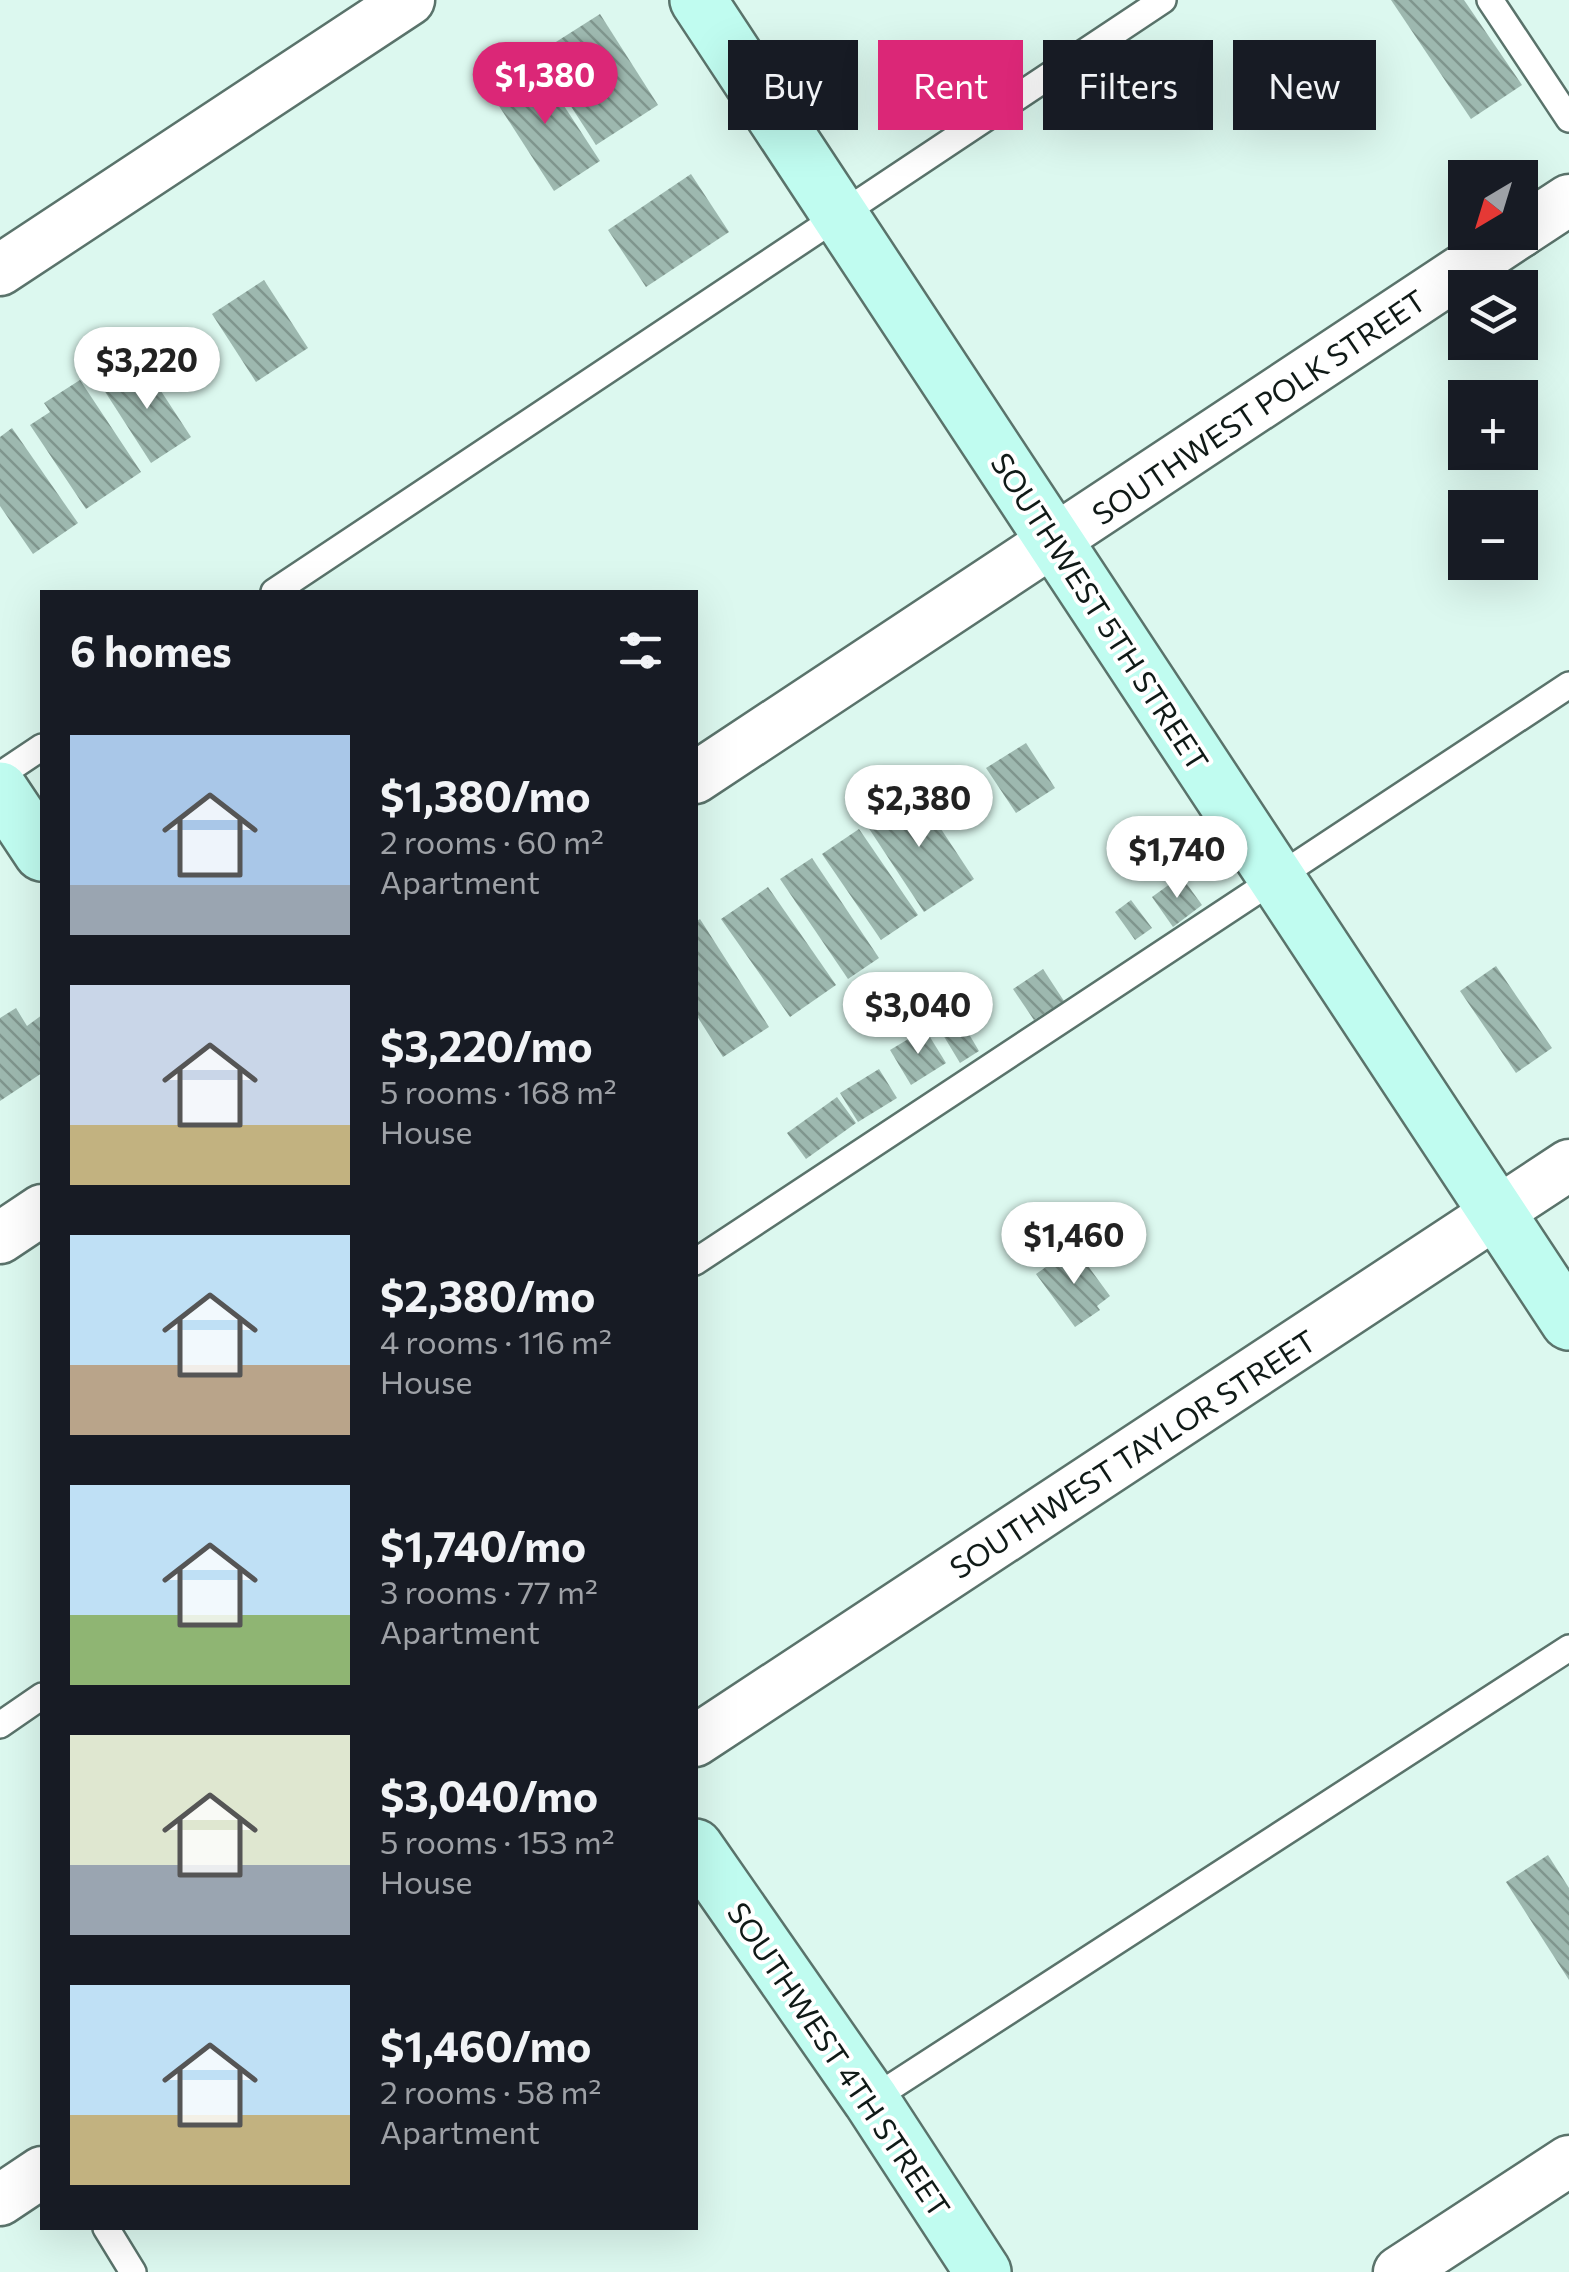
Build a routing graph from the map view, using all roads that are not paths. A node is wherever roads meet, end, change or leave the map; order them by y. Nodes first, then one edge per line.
1 (409, 0) edge
2 (698, 0) edge
3 (1164, 0) edge
4 (1490, 0) edge
5 (1569, 120) edge
6 (1569, 200) edge
7 (840, 216) junction
8 (1538, 220) edge
9 (1493, 250) edge
10 (0, 270) edge
11 (1055, 542) junction
12 (277, 590) edge
13 (1569, 685) edge
14 (40, 747) edge
15 (0, 775) edge
16 (698, 776) edge
17 (0, 790) edge
18 (40, 850) edge
19 (1276, 878) junction
20 (1569, 1164) edge
21 (40, 1211) edge
22 (1497, 1213) junction
23 (0, 1238) edge
24 (698, 1260) edge
25 (1569, 1322) edge
26 (1569, 1648) edge
27 (40, 1697) edge
28 (0, 1725) edge
29 (698, 1739) edge
30 (698, 1851) edge
31 (871, 2100) junction
32 (1569, 2161) edge
33 (40, 2173) edge
34 (0, 2200) edge
35 (107, 2230) edge
36 (133, 2272) edge
37 (983, 2272) edge
38 (1399, 2272) edge

1 - 10 street
2 - 7 street, SOUTHWEST 5TH STREET
3 - 7 lane
4 - 5 lane
6 - 8 street, SOUTHWEST POLK STREET
7 - 11 street, SOUTHWEST 5TH STREET
7 - 12 lane
9 - 11 street, SOUTHWEST POLK STREET
11 - 16 street, SOUTHWEST POLK STREET
11 - 19 street, SOUTHWEST 5TH STREET
13 - 19 lane
14 - 15 lane
17 - 18 street
19 - 22 street, SOUTHWEST 5TH STREET
19 - 24 lane
20 - 22 street, SOUTHWEST TAYLOR STREET
21 - 23 street
22 - 25 street, SOUTHWEST 5TH STREET
22 - 29 street, SOUTHWEST TAYLOR STREET
26 - 31 lane
27 - 28 lane
30 - 31 street, SOUTHWEST 4TH STREET
31 - 37 street, SOUTHWEST 4TH STREET
32 - 38 street
33 - 34 street
35 - 36 lane

